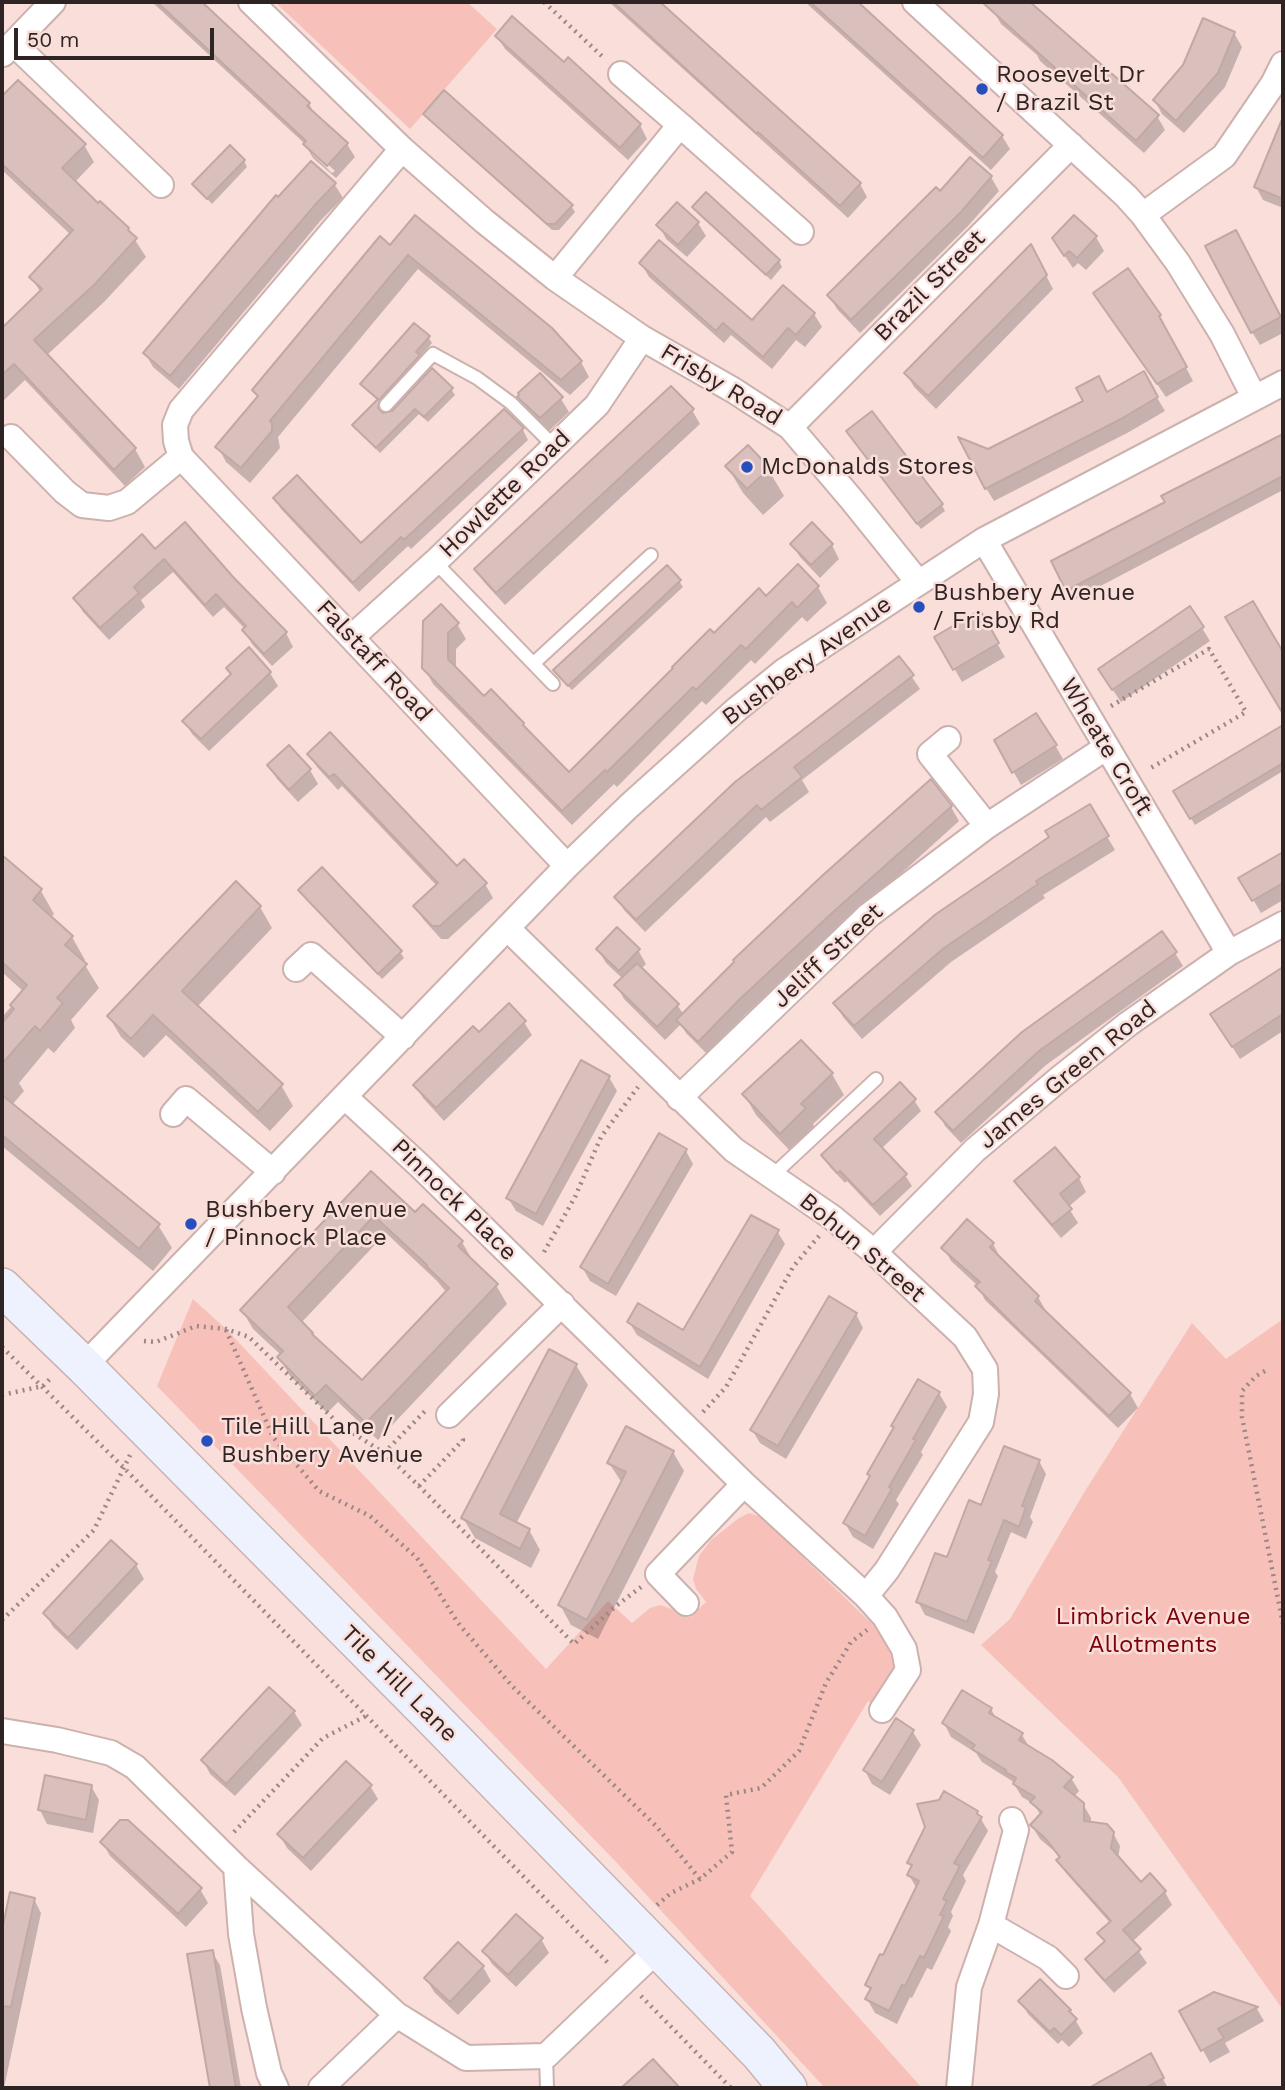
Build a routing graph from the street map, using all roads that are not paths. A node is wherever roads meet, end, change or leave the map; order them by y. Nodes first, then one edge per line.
1 (53, 2) edge
2 (251, 2) edge
3 (915, 2) edge
4 (8, 50) edge
5 (1283, 64) edge
6 (621, 74) road end
7 (680, 125) junction
8 (1071, 145) junction
9 (402, 149) junction
10 (161, 185) dead end
11 (1143, 215) junction
12 (801, 232) dead end
13 (555, 278) junction
14 (642, 338) junction
15 (1283, 383) edge
16 (1254, 397) junction
17 (386, 405) dead end
18 (790, 427) junction
19 (11, 437) dead end
20 (554, 446) junction
21 (181, 457) junction
22 (984, 540) junction
23 (651, 555) dead end
24 (435, 562) junction
25 (918, 582) junction
26 (352, 637) junction
27 (534, 663) junction
28 (553, 684) dead end
29 (948, 739) dead end
30 (1107, 747) junction
31 (987, 826) junction
32 (567, 866) junction
33 (1283, 924) edge
34 (507, 929) junction
35 (1229, 953) junction
36 (296, 969) dead end
37 (403, 1037) junction
38 (876, 1079) dead end
39 (345, 1097) junction
40 (679, 1098) junction
41 (173, 1114) dead end
42 (273, 1172) junction
43 (772, 1176) junction
44 (874, 1252) junction
45 (2, 1287) edge
46 (562, 1304) junction
47 (84, 1366) junction
48 (449, 1415) road end
49 (744, 1484) junction
50 (866, 1596) junction
51 (686, 1603) dead end
52 (882, 1710) dead end
53 (2, 1731) edge
54 (1012, 1820) dead end
55 (236, 1867) junction
56 (991, 1925) junction
57 (647, 1937) junction
58 (1066, 1976) dead end
59 (397, 2015) junction
60 (546, 2056) junction
61 (276, 2088) edge
62 (321, 2088) edge
63 (547, 2088) edge
64 (789, 2088) edge
65 (960, 2088) edge

1 - 4 street
2 - 9 street, Frisby Road
3 - 8 street
4 - 10 street
5 - 11 street
6 - 7 street
7 - 12 street
7 - 13 street
8 - 11 street
8 - 18 street, Brazil Street
9 - 13 street, Frisby Road
9 - 21 street
11 - 16 street
13 - 14 street, Frisby Road
14 - 18 street, Frisby Road
14 - 20 street, Howlette Road
15 - 16 street, Bushbery Avenue
16 - 22 street, Bushbery Avenue
17 - 20 lane
18 - 25 street, Frisby Road
19 - 21 street
20 - 24 street, Howlette Road
21 - 26 street, Falstaff Road
22 - 25 street, Bushbery Avenue
22 - 30 street, Wheate Croft
23 - 27 lane
24 - 26 street, Howlette Road
24 - 27 lane
25 - 32 street, Bushbery Avenue
26 - 32 street, Falstaff Road
27 - 28 lane
29 - 31 street
30 - 31 street, Jeliff Street
30 - 35 street, Wheate Croft
31 - 40 street, Jeliff Street
32 - 34 street, Bushbery Avenue
33 - 35 street, James Green Road
34 - 37 street, Bushbery Avenue
34 - 40 street, Bohun Street
35 - 44 street, James Green Road
36 - 37 street
37 - 39 street, Bushbery Avenue
38 - 43 lane
39 - 42 street, Bushbery Avenue
39 - 46 street, Pinnock Place
40 - 43 street, Bohun Street
41 - 42 street
42 - 47 street, Bushbery Avenue
43 - 44 street, Bohun Street
44 - 50 street, Bohun Street
45 - 47 main road, Tile Hill Lane
46 - 48 street
46 - 49 street, Pinnock Place
47 - 57 main road, Tile Hill Lane
49 - 50 street, Pinnock Place
49 - 51 street
50 - 52 street, Pinnock Place
53 - 55 street
54 - 56 street
55 - 59 street
55 - 61 street
56 - 58 street
56 - 65 street
57 - 60 street
57 - 64 main road, Tile Hill Lane
59 - 60 street
59 - 62 street
60 - 63 lane

